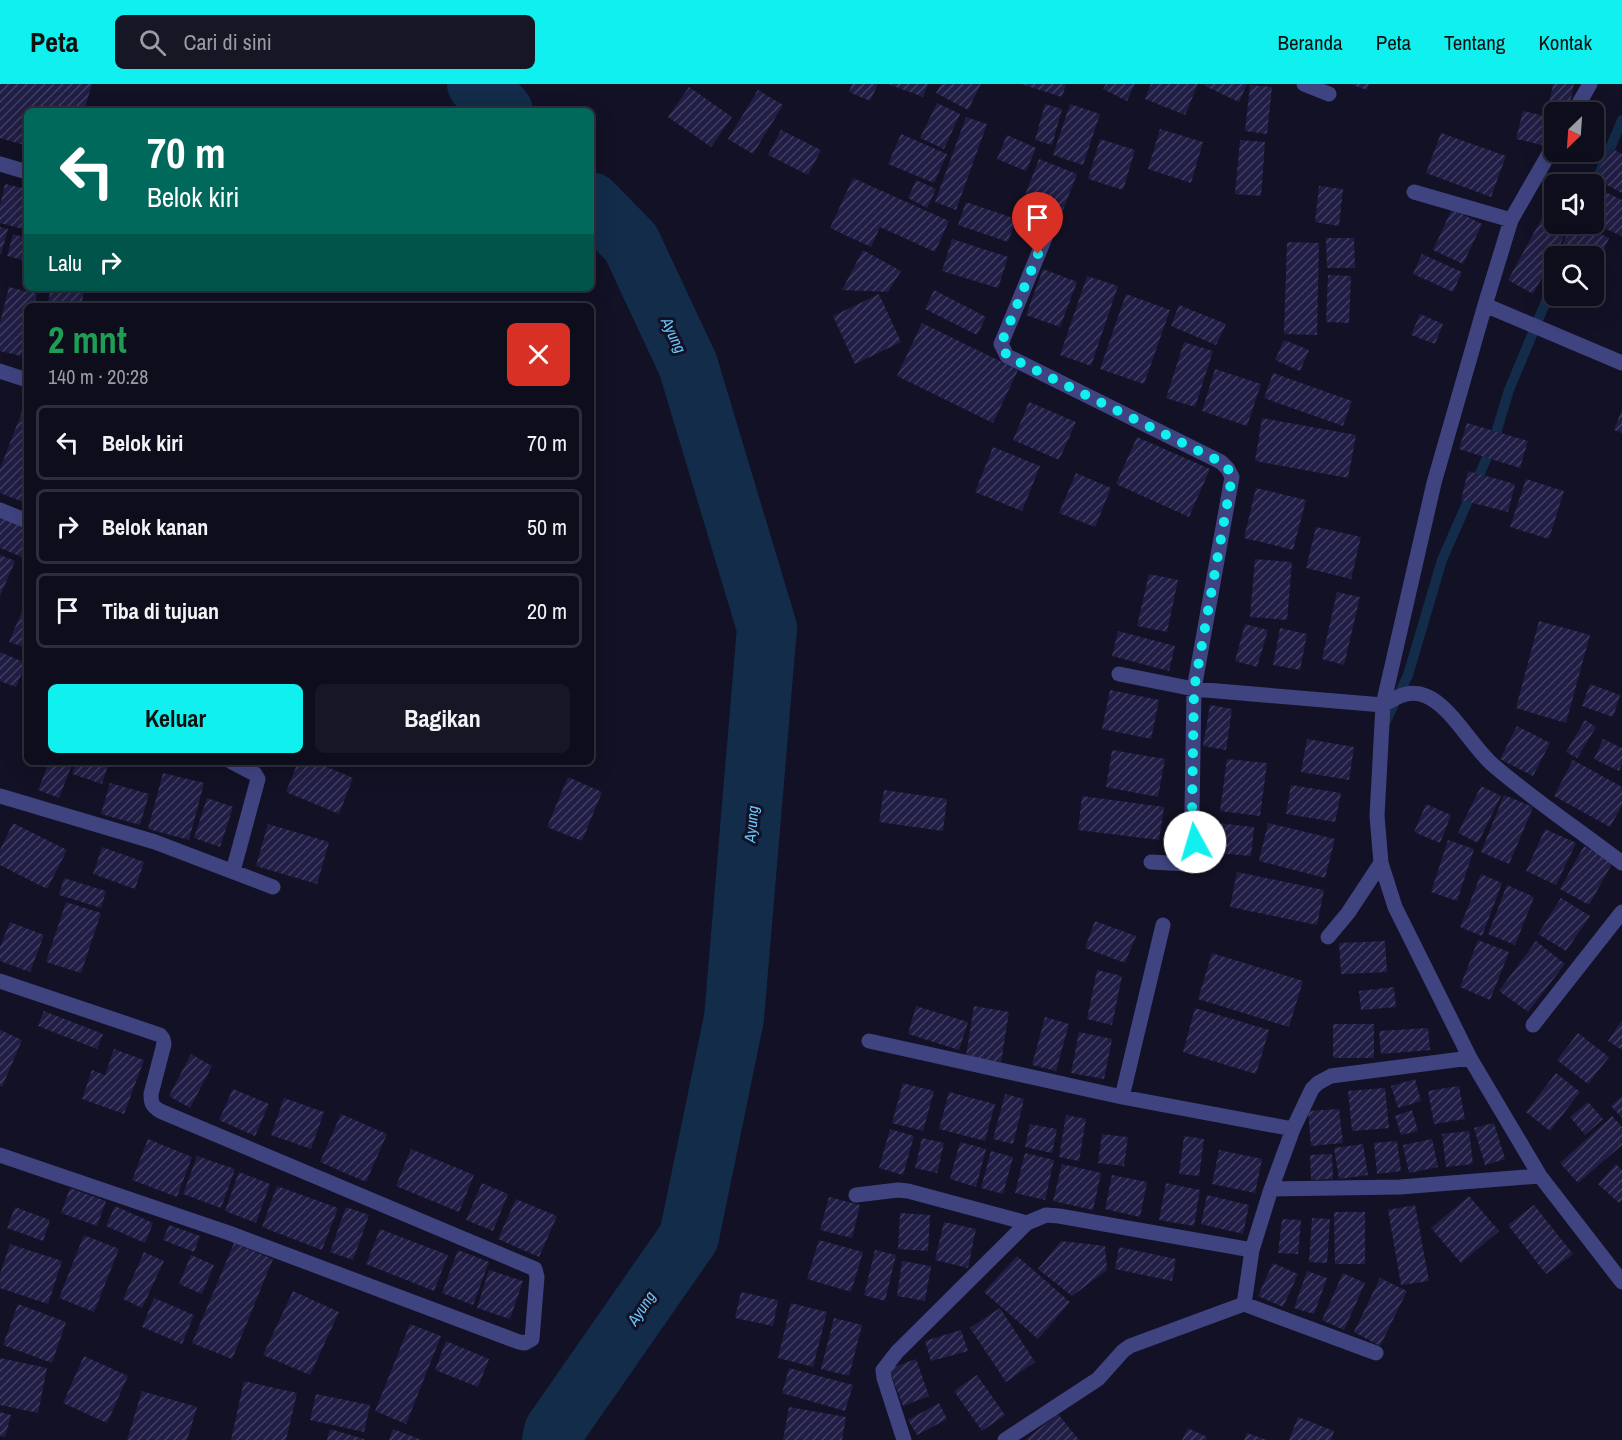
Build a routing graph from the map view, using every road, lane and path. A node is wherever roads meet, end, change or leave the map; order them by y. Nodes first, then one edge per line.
1 (1304, 84) edge
2 (1590, 84) edge
3 (1329, 94) dead end
4 (1580, 102) edge
5 (1544, 162) edge
6 (0, 164) edge
7 (24, 171) edge
8 (1414, 192) dead end
9 (1511, 220) junction
10 (1047, 233) dead end
11 (1485, 305) junction
12 (1622, 363) edge
13 (0, 371) edge
14 (24, 379) edge
15 (0, 510) edge
16 (24, 520) edge
17 (1119, 674) dead end
18 (1194, 689) junction
19 (1383, 705) junction
20 (238, 765) edge
21 (0, 796) edge
22 (1151, 862) dead end
23 (1381, 863) junction
24 (1622, 863) edge
25 (233, 872) junction
26 (273, 887) dead end
27 (1622, 912) edge
28 (1163, 926) dead end
29 (1328, 937) dead end
30 (0, 981) edge
31 (1533, 1025) dead end
32 (869, 1041) dead end
33 (1470, 1058) junction
34 (1122, 1097) junction
35 (1293, 1129) junction
36 (0, 1155) edge
37 (1540, 1176) junction
38 (1271, 1189) junction
39 (856, 1195) dead end
40 (1027, 1222) junction
41 (1252, 1250) junction
42 (1622, 1282) edge
43 (1244, 1304) junction
44 (1376, 1353) dead end
45 (904, 1440) edge
46 (1005, 1440) edge

1 - 3 street
2 - 4 street
5 - 9 street
6 - 7 street
8 - 9 street
9 - 11 street
10 - 18 street
11 - 12 street
11 - 19 street
13 - 14 street
15 - 16 street
17 - 18 street
18 - 19 street
18 - 22 street
19 - 23 street
19 - 24 street
20 - 25 street
21 - 25 street
23 - 29 street
23 - 33 street
25 - 26 street
27 - 31 street
28 - 34 street
30 - 36 street
32 - 34 street
33 - 35 street
33 - 37 street
34 - 35 street
35 - 38 street
37 - 38 street
37 - 42 street
38 - 41 street
39 - 40 street
40 - 41 street
40 - 45 street
41 - 43 street
43 - 44 street
43 - 46 street

